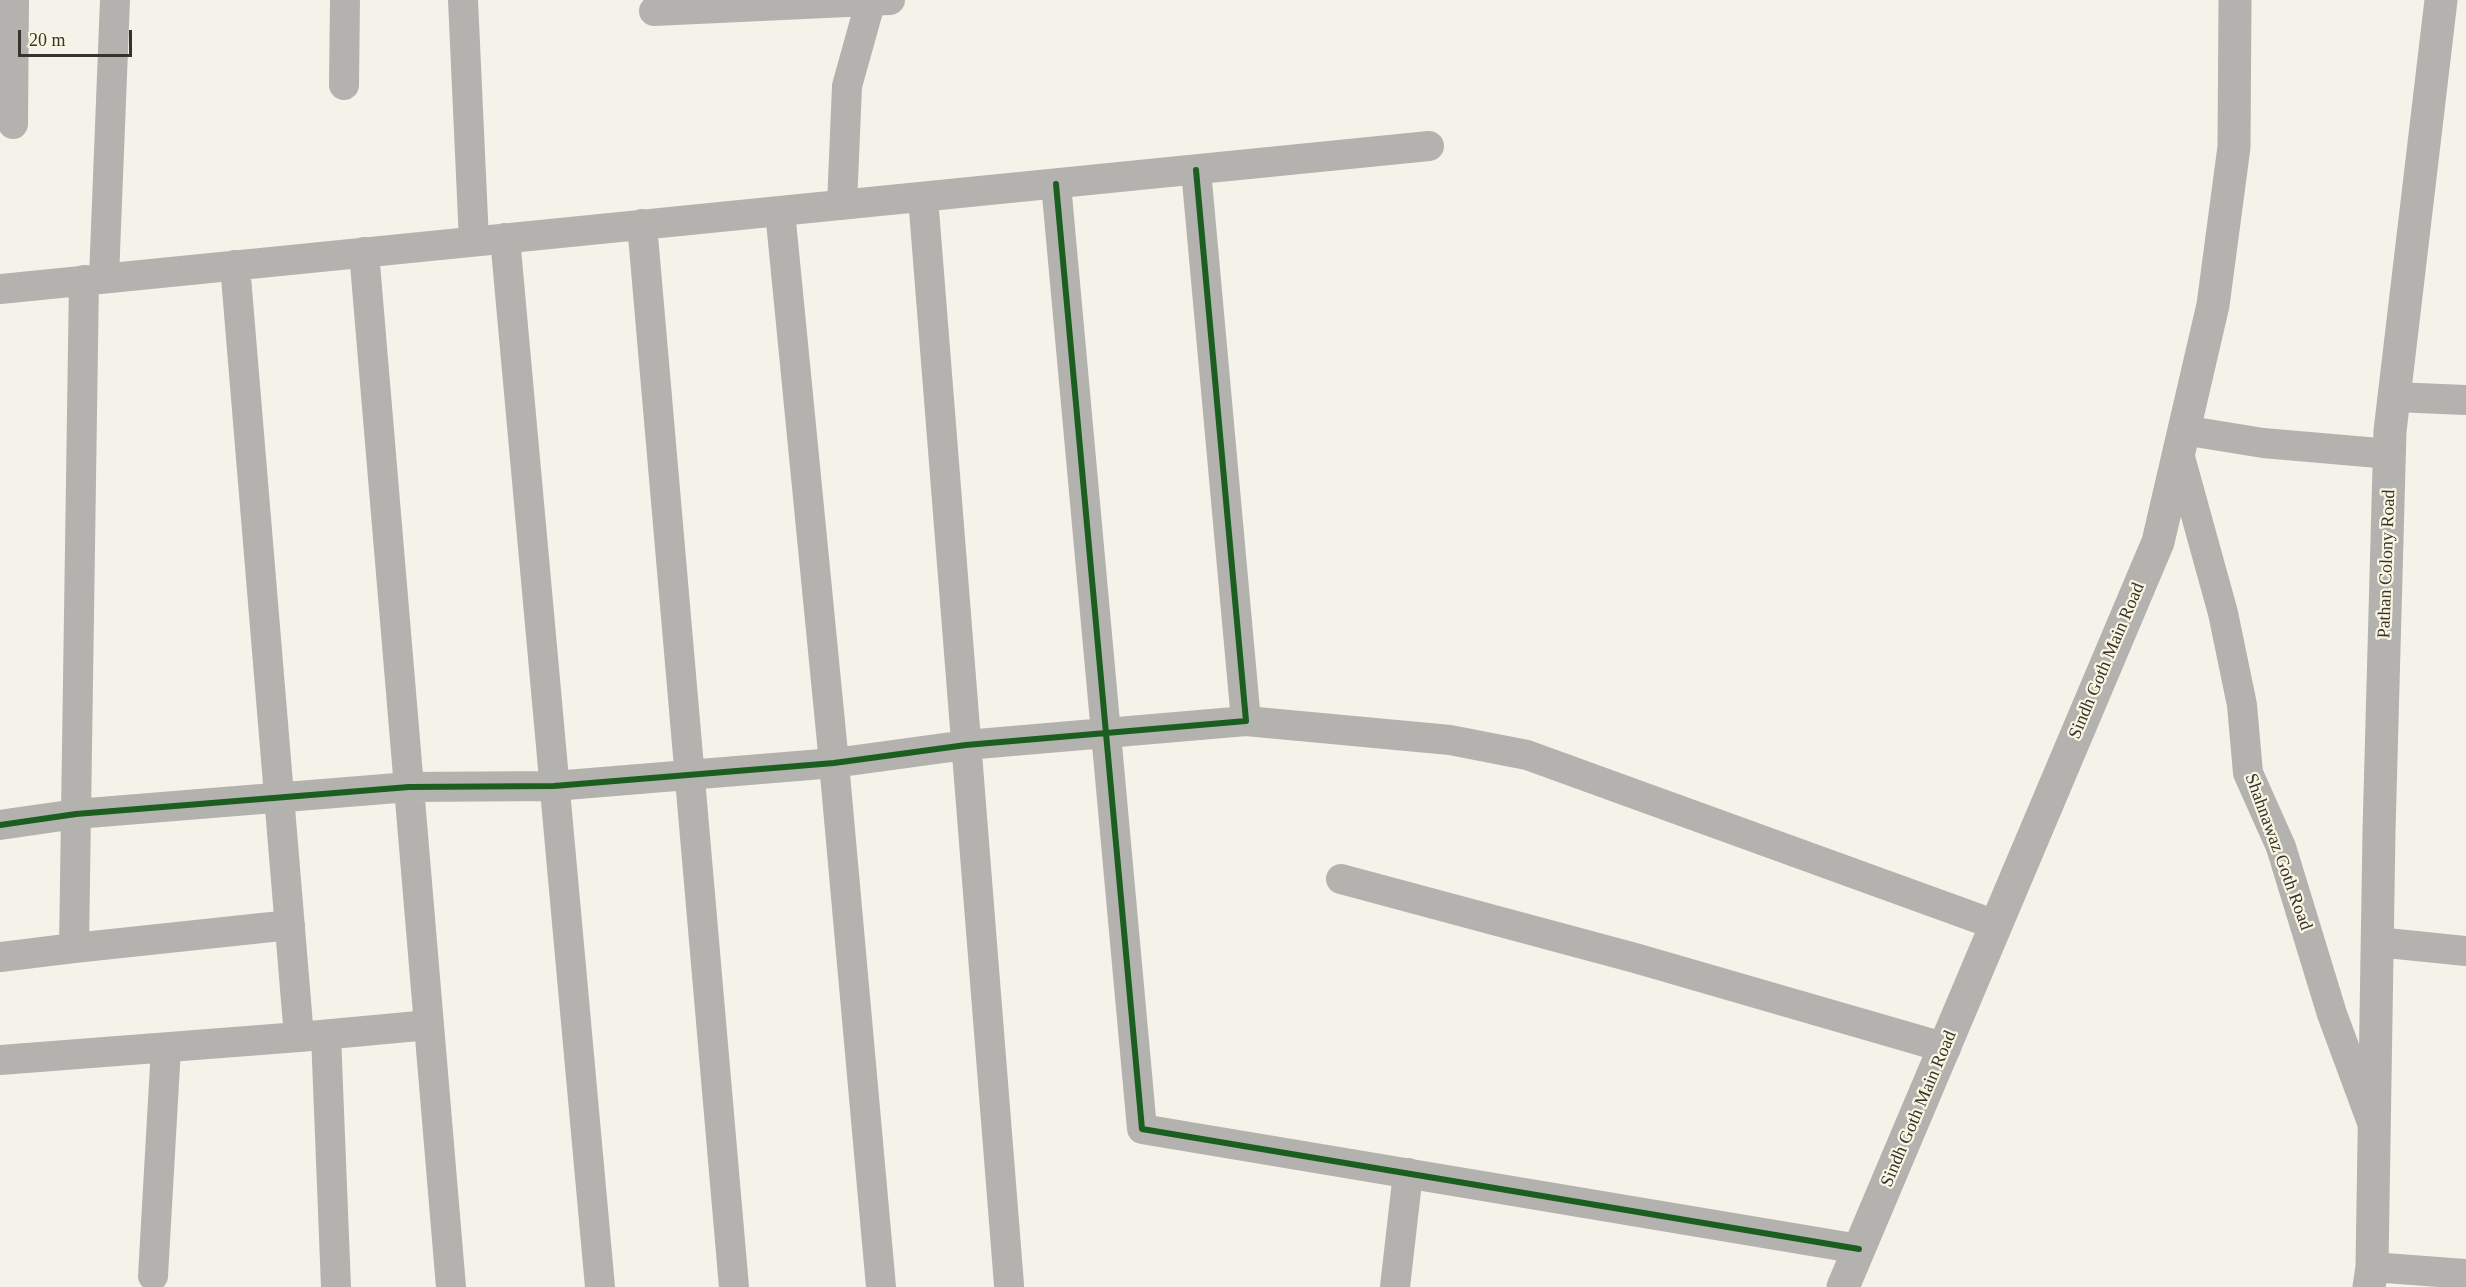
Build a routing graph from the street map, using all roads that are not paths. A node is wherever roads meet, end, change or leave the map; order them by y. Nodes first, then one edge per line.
1 (14, 0) edge
2 (115, 0) edge
3 (345, 0) edge
4 (463, 0) edge
5 (877, 0) edge
6 (2235, 0) edge
7 (2441, 0) edge
8 (654, 11) dead end
9 (344, 85) dead end
10 (13, 124) dead end
11 (1429, 146) dead end
12 (1196, 170) junction
13 (1056, 184) junction
14 (923, 197) junction
15 (842, 205) junction
16 (780, 211) junction
17 (642, 224) junction
18 (505, 238) junction
19 (474, 241) junction
20 (364, 252) junction
21 (235, 265) junction
22 (94, 279) junction
23 (0, 289) edge
24 (2394, 397) junction
25 (2466, 400) edge
26 (2181, 440) junction
27 (2390, 454) junction
28 (1246, 721) junction
29 (1108, 735) junction
30 (966, 745) junction
31 (834, 763) junction
32 (690, 773) junction
33 (554, 786) junction
34 (409, 787) junction
35 (279, 797) junction
36 (76, 814) junction
37 (0, 825) edge
38 (1341, 879) dead end
39 (290, 925) junction
40 (1996, 925) junction
41 (2377, 942) junction
42 (74, 948) junction
43 (2466, 951) edge
44 (0, 957) edge
45 (429, 1025) junction
46 (313, 1036) junction
47 (166, 1047) junction
48 (1946, 1048) junction
49 (0, 1060) edge
50 (2375, 1132) junction
51 (1408, 1173) junction
52 (1859, 1249) junction
53 (2466, 1274) edge
54 (153, 1276) dead end
55 (2370, 1277) edge
56 (1009, 1285) dead end
57 (336, 1287) edge
58 (452, 1287) edge
59 (600, 1287) edge
60 (734, 1287) edge
61 (880, 1287) edge
62 (1395, 1287) edge
63 (1843, 1287) edge

1 - 10 street
2 - 22 street
3 - 9 street
4 - 19 street
5 - 8 street
5 - 15 street
6 - 26 street, Sindh Goth Main Road
7 - 24 street, Pathan Colony Road
11 - 12 street
12 - 13 street
12 - 28 street
13 - 14 street
13 - 29 street
14 - 15 street
14 - 30 street
15 - 16 street
16 - 17 street
16 - 31 street
17 - 18 street
17 - 32 street
18 - 19 street
18 - 33 street
19 - 20 street
20 - 21 street
20 - 34 street
21 - 22 street
21 - 35 street
22 - 23 street
22 - 36 street
24 - 25 street
24 - 27 street, Pathan Colony Road
26 - 27 street
26 - 40 street, Sindh Goth Main Road
26 - 50 street, Shahnawaz Goth Road
27 - 41 street, Pathan Colony Road
28 - 29 street
28 - 40 street
29 - 30 street
29 - 51 street
30 - 31 street
30 - 56 street
31 - 32 street
31 - 61 street
32 - 33 street
32 - 60 street
33 - 34 street
33 - 59 street
34 - 35 street
34 - 45 street
35 - 36 street
35 - 39 street
36 - 37 street
36 - 42 street
38 - 48 street
39 - 42 street
39 - 46 street
40 - 48 street, Sindh Goth Main Road
41 - 43 street
41 - 50 street, Pathan Colony Road
42 - 44 street
45 - 46 street
45 - 58 street
46 - 47 street
46 - 57 street
47 - 49 street
47 - 54 street
48 - 52 street, Sindh Goth Main Road
50 - 55 street, Shahnawaz Goth Road
51 - 52 street
51 - 62 street
52 - 63 street, Sindh Goth Main Road
53 - 55 street

